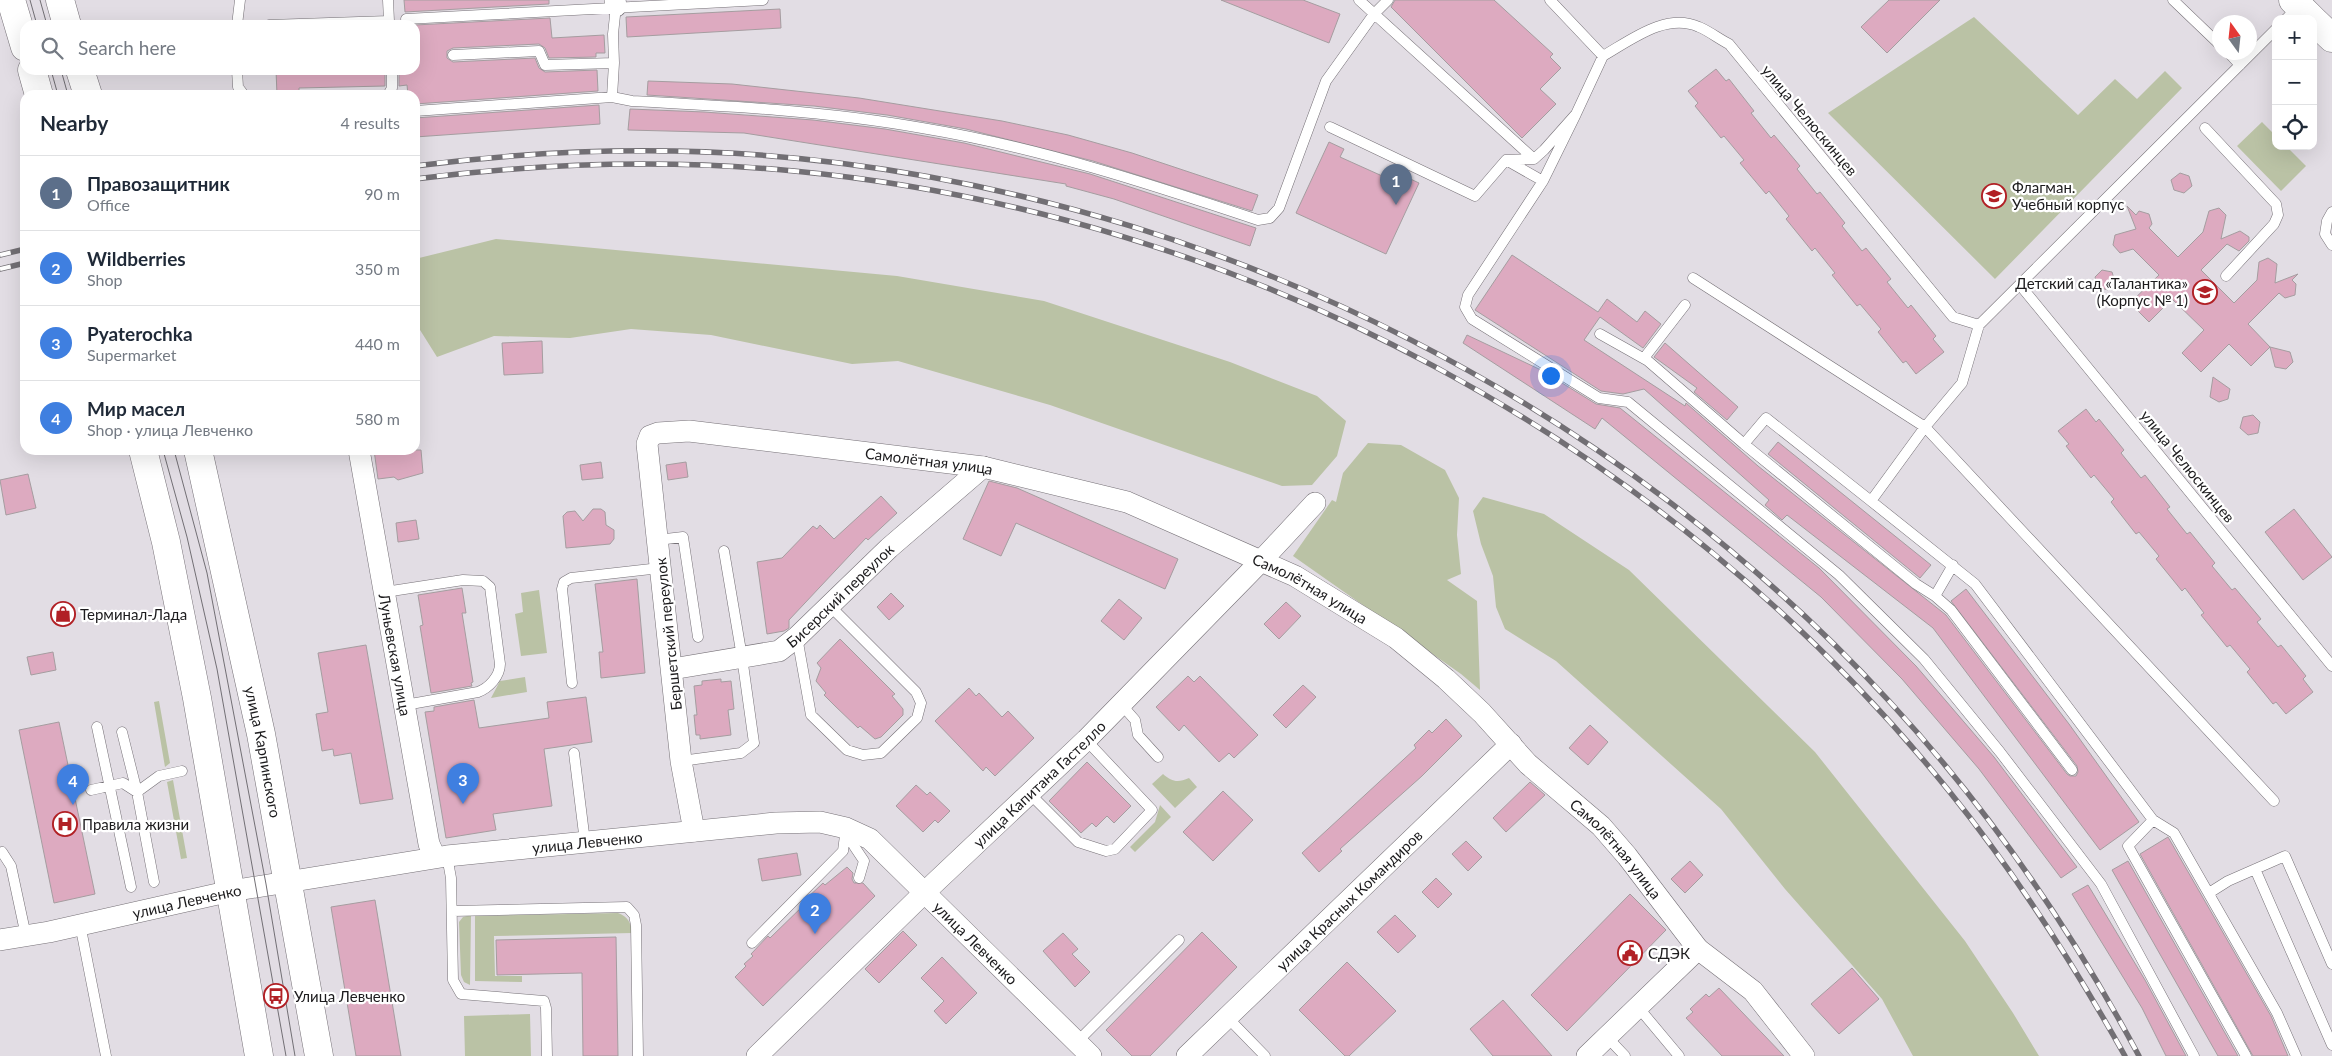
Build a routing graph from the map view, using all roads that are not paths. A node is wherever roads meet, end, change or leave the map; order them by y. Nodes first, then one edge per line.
1 (11, 0) edge
2 (60, 0) edge
3 (240, 0) edge
4 (388, 0) edge
5 (763, 0) edge
6 (1360, 0) edge
7 (1388, 0) edge
8 (1550, 0) edge
9 (2172, 0) edge
10 (616, 3) edge
11 (2300, 13) edge
12 (1374, 14) junction
13 (406, 18) dead end
14 (66, 20) edge
15 (238, 20) edge
16 (389, 20) edge
17 (20, 30) edge
18 (2272, 33) edge
19 (2212, 38) edge
20 (2332, 38) edge
21 (453, 55) dead end
22 (1603, 56) junction
23 (2235, 60) edge
24 (614, 64) junction
25 (2240, 65) junction
26 (33, 75) edge
27 (82, 75) edge
28 (237, 75) edge
29 (392, 75) edge
30 (38, 90) edge
31 (86, 90) edge
32 (240, 90) edge
33 (391, 90) edge
34 (612, 97) junction
35 (420, 111) edge
36 (1576, 114) junction
37 (1330, 127) dead end
38 (2205, 128) dead end
39 (1534, 159) junction
40 (1506, 160) junction
41 (1543, 181) junction
42 (2332, 212) edge
43 (2332, 245) edge
44 (2226, 276) dead end
45 (1693, 278) dead end
46 (2020, 285) junction
47 (1685, 305) dead end
48 (1979, 325) junction
49 (1600, 334) dead end
50 (1644, 358) junction
51 (1924, 427) junction
52 (650, 436) joint
53 (1744, 444) junction
54 (144, 455) edge
55 (199, 455) edge
56 (360, 455) edge
57 (983, 467) junction
58 (1871, 501) junction
59 (1315, 503) dead end
60 (657, 540) junction
61 (724, 551) dead end
62 (1261, 561) junction
63 (1953, 565) junction
64 (660, 568) junction
65 (385, 592) junction
66 (1935, 596) junction
67 (830, 606) junction
68 (698, 637) dead end
69 (797, 637) junction
70 (742, 657) junction
71 (2332, 666) edge
72 (672, 669) junction
73 (572, 683) dead end
74 (405, 704) junction
75 (1121, 704) junction
76 (97, 727) dead end
77 (122, 732) dead end
78 (1086, 740) junction
79 (1511, 744) junction
80 (574, 754) dead end
81 (1158, 757) dead end
82 (681, 761) junction
83 (2072, 770) dead end
84 (182, 771) dead end
85 (111, 786) junction
86 (91, 790) dead end
87 (137, 792) junction
88 (1030, 794) junction
89 (2274, 800) dead end
90 (2153, 820) junction
91 (846, 828) junction
92 (694, 831) junction
93 (584, 842) junction
94 (0, 853) edge
95 (441, 856) junction
96 (2255, 869) junction
97 (858, 878) dead end
98 (288, 880) junction
99 (154, 882) dead end
100 (130, 887) dead end
101 (231, 891) junction
102 (925, 892) junction
103 (2208, 893) junction
104 (452, 911) junction
105 (80, 924) junction
106 (26, 936) junction
107 (0, 940) edge
108 (1179, 940) dead end
109 (752, 943) dead end
110 (1698, 949) junction
111 (2332, 964) edge
112 (1638, 1007) junction
113 (1227, 1017) junction
114 (1607, 1037) junction
115 (2332, 1045) edge
116 (1084, 1049) edge
117 (106, 1056) edge
118 (259, 1056) edge
119 (319, 1056) edge
120 (547, 1056) edge
121 (638, 1056) edge
122 (757, 1056) edge
123 (1186, 1056) edge
124 (1265, 1056) edge
125 (1587, 1056) edge
126 (1624, 1056) edge
127 (1678, 1056) edge
128 (1804, 1056) edge
129 (2194, 1056) edge
130 (2246, 1056) edge
131 (2296, 1056) edge

1 - 17 main road
2 - 14 main road
3 - 15 lane
4 - 16 lane
5 - 10 lane
6 - 12 lane
7 - 12 lane
8 - 22 lane
9 - 19 lane
10 - 13 lane
10 - 24 lane
11 - 20 main road
12 - 34 lane
12 - 39 lane
18 - 25 lane
21 - 24 lane
22 - 36 lane
22 - 48 lane, улица Челюскинцев
23 - 25 lane
24 - 34 lane
25 - 46 lane
26 - 30 main road
27 - 31 main road
28 - 32 lane
29 - 33 lane
34 - 35 lane
36 - 39 lane
36 - 41 lane
37 - 40 lane
38 - 44 lane
39 - 40 lane
40 - 41 lane
41 - 129 lane
42 - 43 lane
45 - 51 lane
46 - 48 lane
46 - 71 lane, улица Челюскинцев
47 - 50 lane
48 - 51 lane
49 - 50 lane
50 - 53 lane
51 - 58 lane
51 - 89 lane
52 - 57 street, Самолётная улица
52 - 60 street, Бершетский переулок
53 - 58 lane
53 - 66 lane
54 - 101 main road
55 - 98 main road, улица Карпинского
56 - 65 street, Луньевская улица
57 - 62 street, Самолётная улица
57 - 67 street, Бисерский переулок
58 - 63 lane
59 - 62 street, улица Капитана Гастелло
60 - 64 street, Бершетский переулок
60 - 68 lane
61 - 70 lane
62 - 75 street, улица Капитана Гастелло
62 - 79 street, Самолётная улица
63 - 66 lane
63 - 90 lane
64 - 72 street, Бершетский переулок
64 - 73 lane
65 - 74 street, Луньевская улица
65 - 74 lane
66 - 83 lane
67 - 69 street, Бисерский переулок
67 - 69 lane
69 - 70 street, Бисерский переулок
70 - 72 street, Бисерский переулок
70 - 82 lane
72 - 82 street, Бершетский переулок
74 - 95 street, Луньевская улица
75 - 78 street, улица Капитана Гастелло
75 - 81 lane
76 - 85 lane
77 - 87 lane
78 - 88 street, улица Капитана Гастелло
78 - 88 lane
79 - 110 street, Самолётная улица
79 - 113 street, улица Красных Командиров
80 - 93 lane
82 - 92 street, Бершетский переулок
84 - 87 lane
85 - 86 lane
85 - 87 lane
85 - 100 lane
87 - 99 lane
88 - 102 street, улица Капитана Гастелло
90 - 103 lane
90 - 130 lane
91 - 92 street, улица Левченко
91 - 97 lane
91 - 102 street, улица Левченко
91 - 109 lane
92 - 93 street, улица Левченко
93 - 95 street, улица Левченко
94 - 106 lane
95 - 98 street, улица Левченко
95 - 104 lane
96 - 103 lane
96 - 111 lane
96 - 115 lane
98 - 101 street, улица Левченко
98 - 119 main road, улица Карпинского
101 - 105 street, улица Левченко
101 - 118 main road
102 - 116 street, улица Левченко
102 - 122 street, улица Капитана Гастелло
103 - 131 lane
104 - 120 lane
104 - 121 lane
105 - 106 street, улица Левченко
105 - 117 lane
106 - 107 street, улица Левченко
108 - 116 lane
110 - 112 street
110 - 128 street, Самолётная улица
112 - 114 street
112 - 127 lane
113 - 123 street, улица Красных Командиров
113 - 124 lane
114 - 125 street
114 - 126 lane

